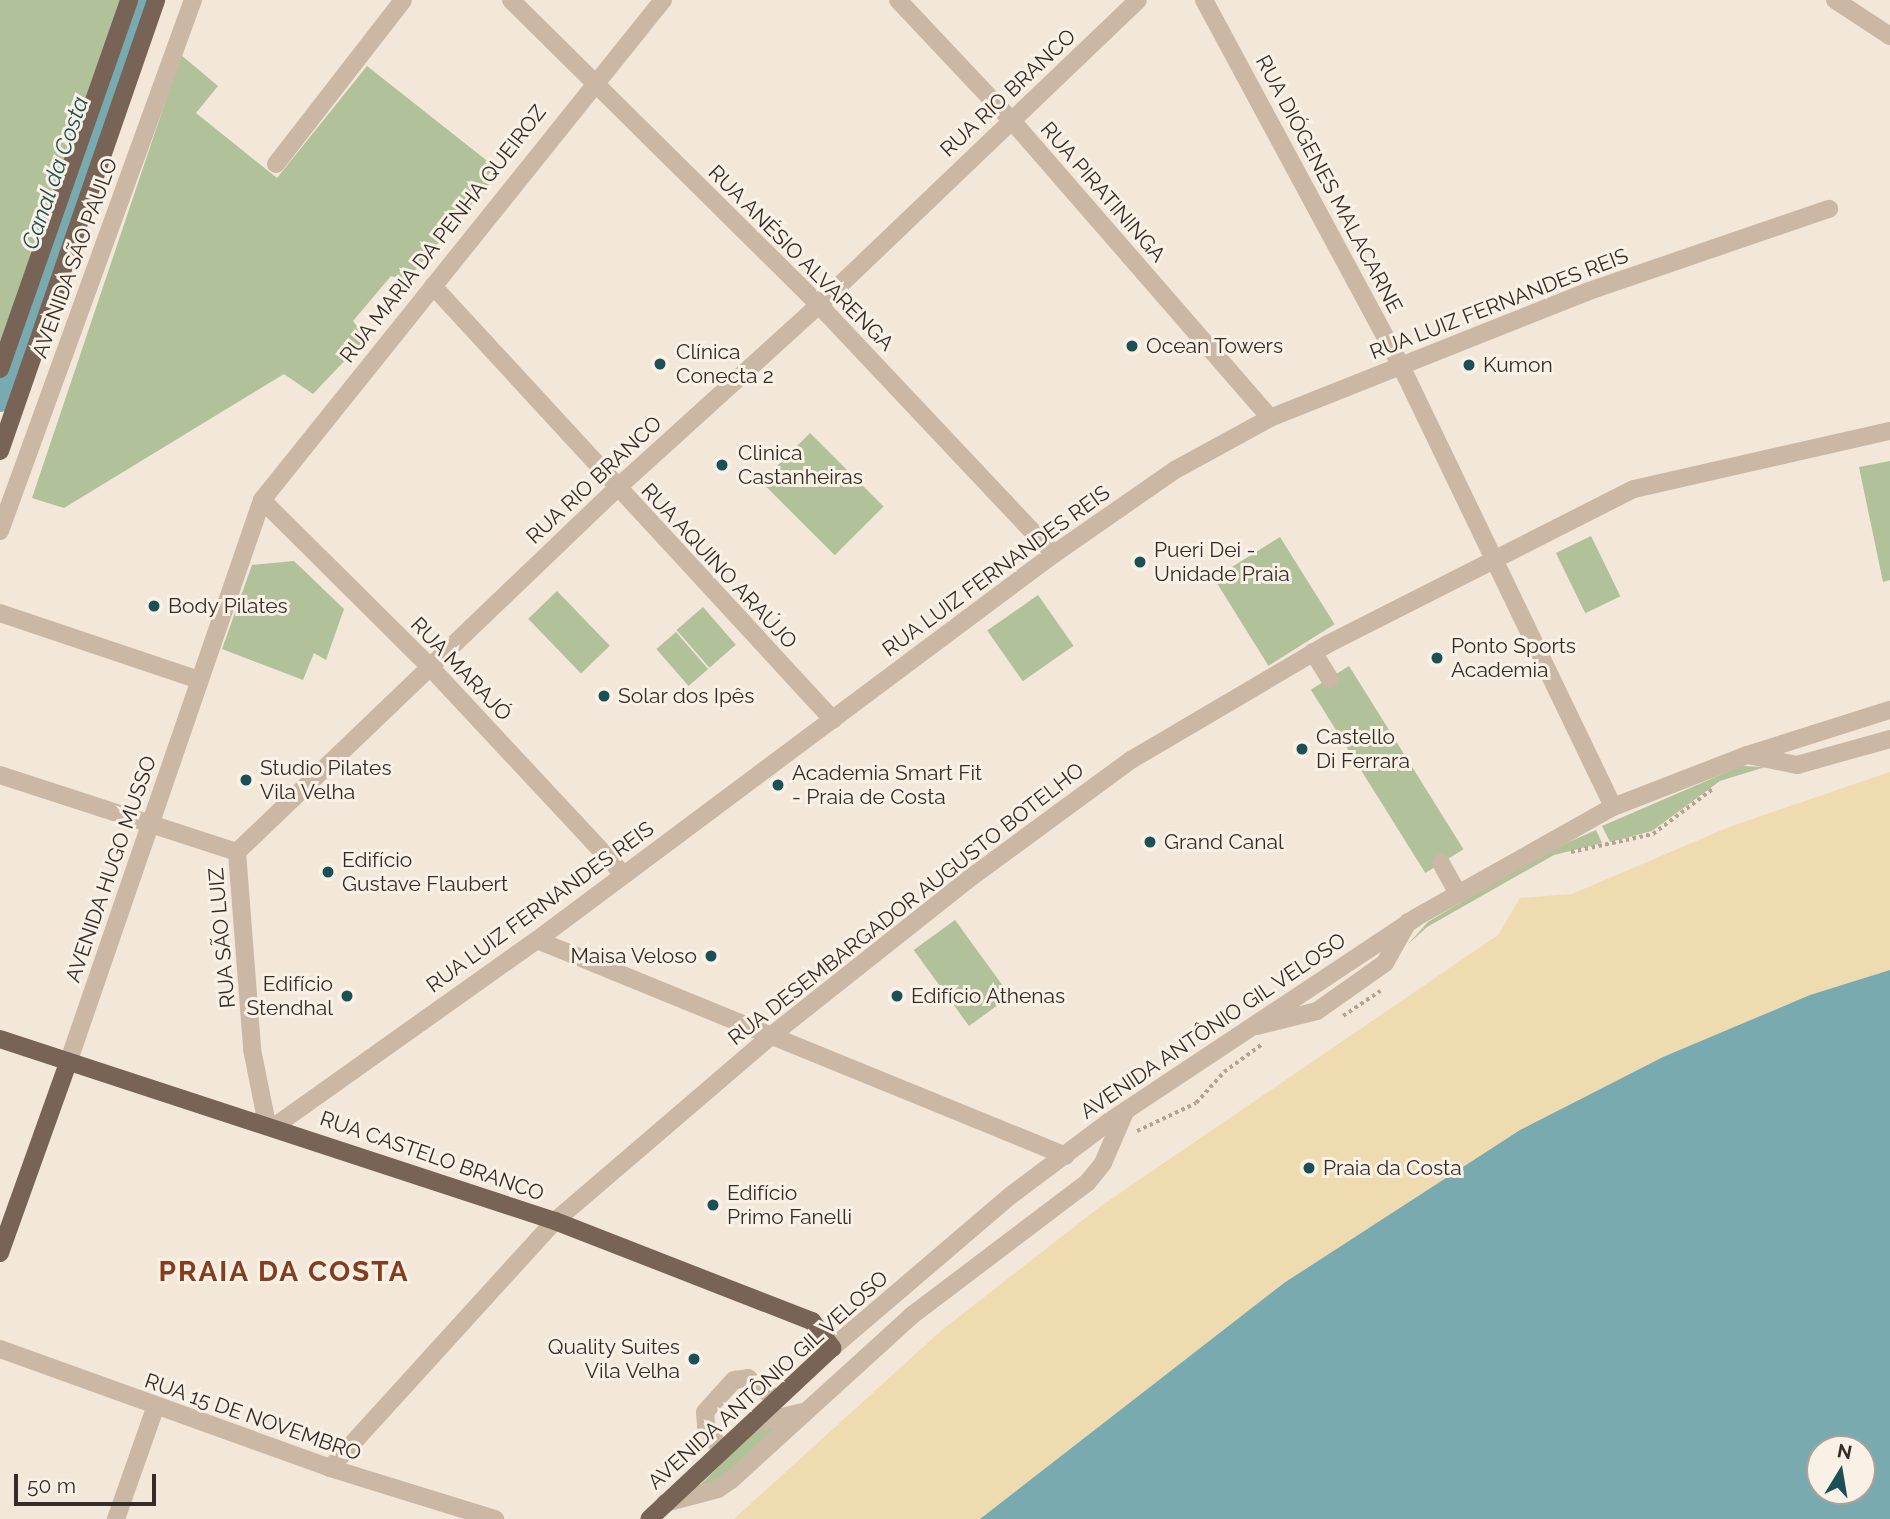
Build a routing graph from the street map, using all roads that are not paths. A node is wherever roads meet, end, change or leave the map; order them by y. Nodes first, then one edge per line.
1 (129, 0) edge
2 (156, 0) edge
3 (193, 0) edge
4 (404, 0) edge
5 (510, 0) edge
6 (663, 0) edge
7 (898, 0) edge
8 (1138, 0) edge
9 (1204, 0) edge
10 (1835, 0) edge
11 (1890, 36) edge
12 (591, 83) junction
13 (1013, 122) junction
14 (276, 164) dead end
15 (1829, 208) dead end
16 (433, 286) junction
17 (819, 304) junction
18 (1401, 366) junction
19 (0, 369) edge
20 (1270, 418) junction
21 (1890, 430) edge
22 (0, 451) edge
23 (616, 489) junction
24 (262, 500) junction
25 (0, 531) edge
26 (1054, 554) junction
27 (1496, 556) junction
28 (0, 613) edge
29 (1313, 652) junction
30 (430, 667) junction
31 (1330, 679) dead end
32 (199, 680) junction
33 (1890, 710) edge
34 (833, 720) junction
35 (1890, 739) edge
36 (1746, 755) junction
37 (0, 775) edge
38 (1613, 807) junction
39 (152, 822) junction
40 (237, 852) junction
41 (1441, 863) dead end
42 (623, 874) junction
43 (1458, 894) junction
44 (537, 940) junction
45 (772, 1035) junction
46 (0, 1039) edge
47 (68, 1063) junction
48 (1125, 1111) junction
49 (271, 1125) junction
50 (1066, 1156) junction
51 (555, 1221) junction
52 (0, 1253) edge
53 (832, 1348) junction
54 (0, 1349) edge
55 (778, 1400) junction
56 (155, 1408) junction
57 (803, 1412) junction
58 (751, 1424) junction
59 (722, 1452) junction
60 (330, 1468) junction
61 (665, 1503) junction
62 (117, 1519) edge
63 (495, 1519) edge
64 (649, 1519) edge

1 - 19 main road
2 - 22 main road
3 - 25 street, AVENIDA SÃO PAULO
4 - 14 street
5 - 12 street, RUA ANÉSIO ALVARENGA
6 - 12 street, RUA MARIA DA PENHA QUEIROZ
7 - 13 street, RUA PIRATININGA
8 - 13 street, RUA RIO BRANCO
9 - 18 street, RUA DIÓGENES MALACARNE
10 - 11 street
12 - 16 street, RUA MARIA DA PENHA QUEIROZ
12 - 17 street, RUA ANÉSIO ALVARENGA
13 - 17 street, RUA RIO BRANCO
13 - 20 street, RUA PIRATININGA
15 - 18 street, RUA LUIZ FERNANDES REIS
16 - 23 street, RUA AQUINO ARAÚJO
16 - 24 street, RUA MARIA DA PENHA QUEIROZ
17 - 23 street, RUA RIO BRANCO
17 - 26 street, RUA ANÉSIO ALVARENGA
18 - 20 street, RUA LUIZ FERNANDES REIS
18 - 27 street, RUA DIÓGENES MALACARNE
20 - 26 street, RUA LUIZ FERNANDES REIS
21 - 27 street, RUA DESEMBARGADOR AUGUSTO BOTELHO
23 - 30 street, RUA RIO BRANCO
23 - 34 street, RUA AQUINO ARAÚJO
24 - 30 street, RUA MARAJÓ
24 - 32 street, AVENIDA HUGO MUSSO
26 - 34 street, RUA LUIZ FERNANDES REIS
27 - 29 street, RUA DESEMBARGADOR AUGUSTO BOTELHO
27 - 38 street, RUA DIÓGENES MALACARNE
28 - 32 street
29 - 31 street
29 - 45 street, RUA DESEMBARGADOR AUGUSTO BOTELHO
30 - 40 street, RUA RIO BRANCO
30 - 42 street, RUA MARAJÓ
32 - 39 street, AVENIDA HUGO MUSSO
33 - 36 street, AVENIDA ANTÔNIO GIL VELOSO
34 - 42 street, RUA LUIZ FERNANDES REIS
35 - 36 street
36 - 38 street, AVENIDA ANTÔNIO GIL VELOSO
37 - 39 street
38 - 43 street, AVENIDA ANTÔNIO GIL VELOSO
39 - 40 street
39 - 47 street, AVENIDA HUGO MUSSO
40 - 49 street, RUA SÃO LUIZ
41 - 43 street
42 - 44 street, RUA LUIZ FERNANDES REIS
43 - 48 street, AVENIDA ANTÔNIO GIL VELOSO
44 - 45 street
44 - 49 street, RUA LUIZ FERNANDES REIS
45 - 50 street
45 - 51 street, RUA DESEMBARGADOR AUGUSTO BOTELHO
46 - 47 main road, RUA CASTELO BRANCO
47 - 49 main road, RUA CASTELO BRANCO
47 - 52 main road, AVENIDA HUGO MUSSO
48 - 50 street, AVENIDA ANTÔNIO GIL VELOSO
48 - 57 street
49 - 51 main road, RUA CASTELO BRANCO
50 - 53 street, AVENIDA ANTÔNIO GIL VELOSO
51 - 53 main road, RUA CASTELO BRANCO
51 - 60 street, RUA DESEMBARGADOR AUGUSTO BOTELHO
53 - 55 main road, AVENIDA ANTÔNIO GIL VELOSO
54 - 56 street, RUA 15 DE NOVEMBRO
55 - 58 main road, AVENIDA ANTÔNIO GIL VELOSO
55 - 59 street
56 - 60 street, RUA 15 DE NOVEMBRO
56 - 62 street
57 - 58 street
57 - 61 street
58 - 59 main road, AVENIDA ANTÔNIO GIL VELOSO
59 - 61 main road, AVENIDA ANTÔNIO GIL VELOSO
60 - 63 street, RUA 15 DE NOVEMBRO
61 - 64 main road, AVENIDA ANTÔNIO GIL VELOSO

